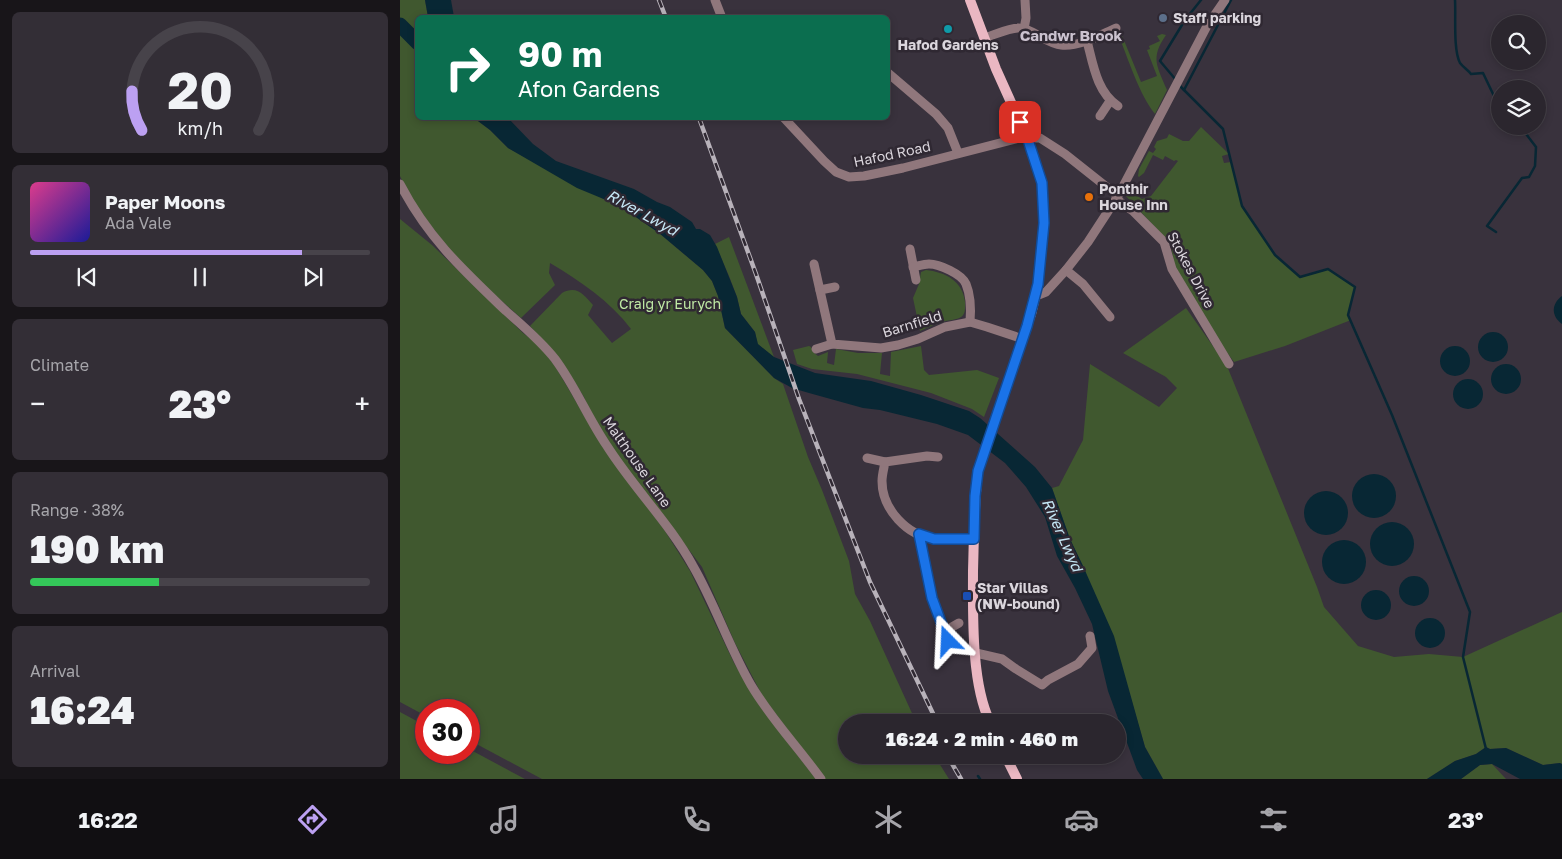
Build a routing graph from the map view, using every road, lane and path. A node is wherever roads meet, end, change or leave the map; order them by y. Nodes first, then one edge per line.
1 (715, 0) edge
2 (970, 0) edge
3 (1025, 0) edge
4 (1225, 0) edge
5 (721, 15) edge
6 (1116, 28) dead end
7 (1024, 29) junction
8 (984, 38) junction
9 (1087, 41) junction
10 (890, 76) edge
11 (1100, 116) dead end
12 (786, 120) edge
13 (1028, 138) junction
14 (958, 153) junction
15 (400, 184) edge
16 (1117, 197) junction
17 (910, 249) dead end
18 (814, 264) dead end
19 (914, 267) junction
20 (1066, 270) junction
21 (916, 280) dead end
22 (835, 288) dead end
23 (820, 290) junction
24 (1036, 296) junction
25 (1110, 317) dead end
26 (970, 322) junction
27 (1022, 339) junction
28 (832, 344) junction
29 (816, 349) dead end
30 (1229, 364) dead end
31 (926, 445) dead end
32 (924, 456) junction
33 (938, 457) dead end
34 (868, 458) dead end
35 (885, 462) junction
36 (919, 534) junction
37 (974, 539) junction
38 (958, 623) dead end
39 (945, 630) junction
40 (1090, 636) dead end
41 (948, 641) dead end
42 (976, 653) junction
43 (987, 714) edge
44 (1010, 764) edge
45 (821, 779) edge
46 (1017, 779) edge

1 - 5 street
2 - 8 main road
3 - 7 street
4 - 16 street
6 - 9 street
7 - 8 street
7 - 9 street
8 - 13 main road
9 - 11 street
10 - 14 street
12 - 14 street, Hafod Road
13 - 14 street, Hafod Road
13 - 16 street, Stokes Drive
13 - 24 main road
15 - 45 street, Malthouse Lane
16 - 20 street
16 - 30 street, Stokes Drive
17 - 19 street
18 - 23 street
19 - 21 street
19 - 26 street
20 - 24 street
20 - 25 street
22 - 23 street
23 - 28 street
24 - 27 main road
26 - 27 street, Barnfield
26 - 28 street, Barnfield
27 - 37 main road
28 - 29 street, Barnfield
31 - 32 street
32 - 33 street
32 - 35 street
34 - 35 street
35 - 36 street
36 - 37 street
36 - 39 street
37 - 42 main road
38 - 39 street
39 - 41 street
40 - 42 street
42 - 43 main road
44 - 46 main road

